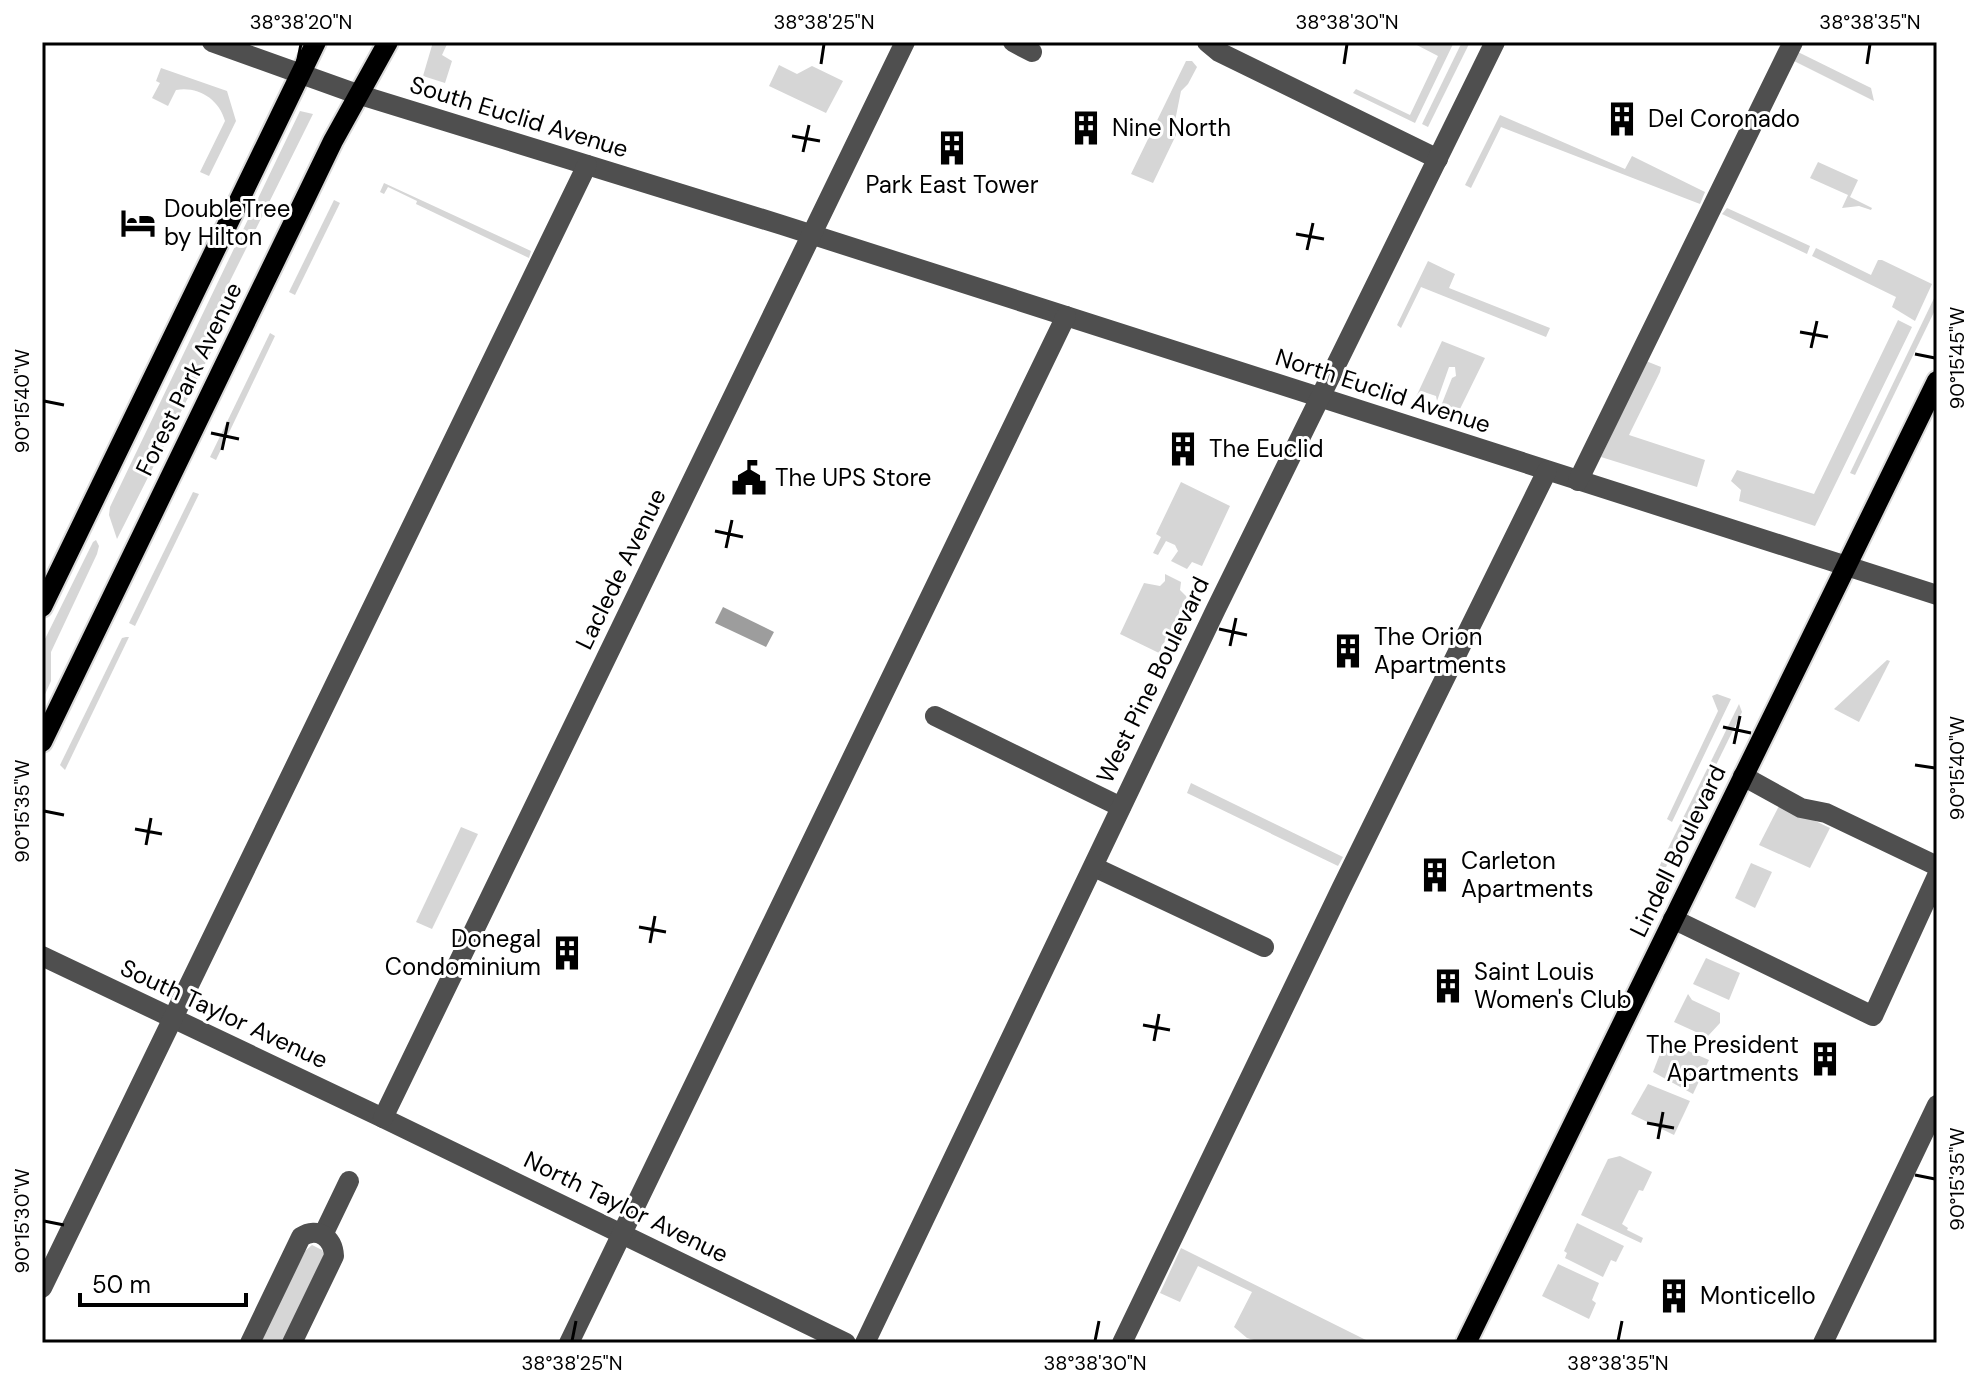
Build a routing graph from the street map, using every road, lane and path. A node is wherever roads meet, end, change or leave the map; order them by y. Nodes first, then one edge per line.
1 (212, 42) edge
2 (316, 42) edge
3 (388, 42) edge
4 (905, 42) edge
5 (1013, 42) edge
6 (1495, 42) edge
7 (1793, 42) edge
8 (1208, 43) edge
9 (1032, 52) dead end
10 (300, 74) junction
11 (357, 94) junction
12 (1438, 159) junction
13 (587, 165) junction
14 (813, 235) junction
15 (1066, 316) junction
16 (1937, 381) edge
17 (1320, 398) junction
18 (1547, 471) junction
19 (1578, 481) junction
20 (1846, 566) junction
21 (1937, 595) edge
22 (42, 607) edge
23 (935, 716) dead end
24 (42, 742) edge
25 (1743, 776) junction
26 (1121, 807) junction
27 (1937, 866) edge
28 (1094, 867) junction
29 (1937, 876) edge
30 (1673, 919) junction
31 (1264, 947) dead end
32 (42, 956) edge
33 (173, 1018) junction
34 (1937, 1105) edge
35 (383, 1118) junction
36 (349, 1181) dead end
37 (621, 1234) junction
38 (323, 1235) junction
39 (42, 1288) edge
40 (250, 1343) edge
41 (292, 1343) edge
42 (569, 1343) edge
43 (846, 1343) edge
44 (865, 1343) edge
45 (1122, 1343) edge
46 (1466, 1343) edge
47 (1823, 1343) edge

1 - 10 street, South Euclid Avenue
2 - 10 main road, Forest Park Avenue
3 - 11 main road, Forest Park Avenue
4 - 14 street, Laclede Avenue
5 - 9 street
6 - 12 street, West Pine Boulevard
7 - 19 street
8 - 12 street
10 - 11 street, South Euclid Avenue
10 - 22 main road, Forest Park Avenue
11 - 13 street, South Euclid Avenue
11 - 24 main road, Forest Park Avenue
12 - 17 street, West Pine Boulevard
13 - 14 street, South Euclid Avenue
13 - 33 street
14 - 15 street, North Euclid Avenue
14 - 35 street, Laclede Avenue
15 - 17 street, North Euclid Avenue
15 - 37 street
16 - 20 main road, Lindell Boulevard
17 - 18 street, North Euclid Avenue
17 - 26 street, West Pine Boulevard
18 - 19 street, North Euclid Avenue
18 - 45 street
19 - 20 street, North Euclid Avenue
20 - 21 street, North Euclid Avenue
20 - 25 main road, Lindell Boulevard
23 - 26 street
25 - 27 street
25 - 30 main road, Lindell Boulevard
26 - 28 street, West Pine Boulevard
28 - 31 street
28 - 44 street, West Pine Boulevard
29 - 30 street
30 - 46 main road, Lindell Boulevard
32 - 33 street, South Taylor Avenue
33 - 35 street, South Taylor Avenue
33 - 39 street
34 - 47 street
35 - 37 street, North Taylor Avenue
36 - 38 street
37 - 42 street
37 - 43 street, North Taylor Avenue
38 - 40 street
38 - 41 street

